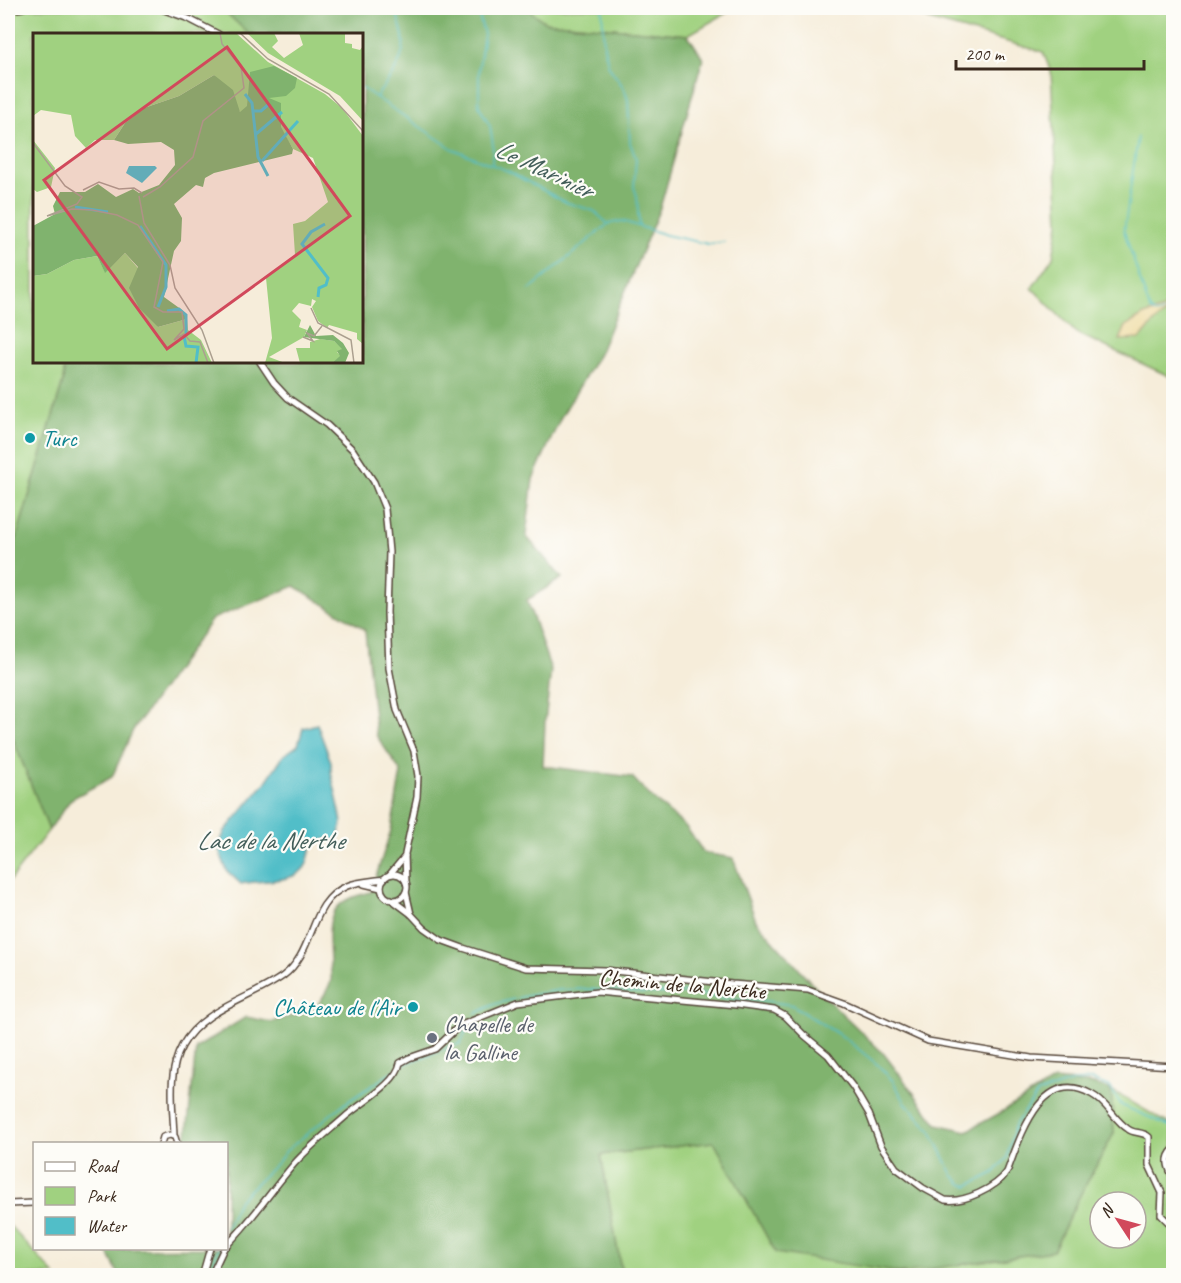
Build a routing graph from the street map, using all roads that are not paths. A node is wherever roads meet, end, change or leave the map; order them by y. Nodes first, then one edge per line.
1 (23, 8) edge
2 (159, 8) edge
3 (8, 9) edge
4 (216, 33) edge
5 (262, 363) edge
6 (405, 854) junction
7 (389, 875) junction
8 (384, 879) junction
9 (359, 883) junction
10 (405, 883) junction
11 (381, 888) junction
12 (405, 892) junction
13 (391, 899) junction
14 (411, 914) junction
15 (1173, 1066) edge
16 (174, 1136) junction
17 (162, 1142) edge
18 (177, 1142) edge
19 (1173, 1149) edge
20 (1173, 1180) edge
21 (33, 1203) edge
22 (8, 1204) edge
23 (1173, 1221) edge
24 (228, 1244) edge
25 (209, 1250) edge
26 (224, 1250) edge
27 (202, 1275) edge
28 (211, 1275) edge

1 - 3 street
2 - 4 street
5 - 6 street
6 - 7 street
6 - 10 street
7 - 8 street
7 - 10 street
8 - 9 street
8 - 11 street
9 - 11 street
9 - 16 street
10 - 12 street
11 - 13 street
12 - 13 street
12 - 14 street
13 - 14 street
14 - 15 street
16 - 17 street
16 - 18 street
19 - 20 street
21 - 22 street
23 - 24 street, Chemin de la Nerthe
25 - 27 street
26 - 28 street, Chemin de la Nerthe

